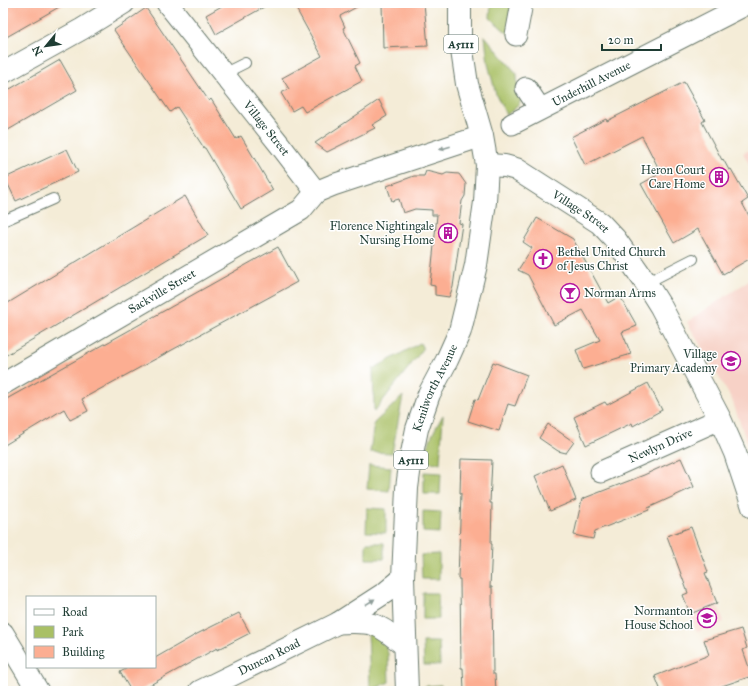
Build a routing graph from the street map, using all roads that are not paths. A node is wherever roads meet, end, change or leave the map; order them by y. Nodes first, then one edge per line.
1 (124, 3) edge
2 (167, 3) edge
3 (460, 3) edge
4 (522, 3) edge
5 (749, 3) edge
6 (516, 35) dead end
7 (245, 63) dead end
8 (3, 73) edge
9 (223, 74) junction
10 (526, 88) dead end
11 (540, 110) junction
12 (512, 124) dead end
13 (482, 136) junction
14 (487, 165) junction
15 (316, 192) junction
16 (53, 199) dead end
17 (3, 221) edge
18 (693, 259) dead end
19 (646, 283) junction
20 (3, 384) edge
21 (720, 419) junction
22 (601, 472) dead end
23 (753, 507) edge
24 (404, 578) junction
25 (338, 623) junction
26 (3, 633) edge
27 (405, 646) junction
28 (38, 691) edge
29 (200, 691) edge
30 (407, 691) edge

1 - 8 street
2 - 9 street, Village Street
3 - 13 main road, A5111
4 - 6 street
5 - 11 street, Underhill Avenue
7 - 9 lane
9 - 15 street, Village Street
10 - 11 street, Underhill Avenue
11 - 12 street, Underhill Avenue
13 - 14 main road, Kenilworth Avenue / A5111
13 -> 15 street
14 - 19 main road, Village Street
14 - 24 main road, Kenilworth Avenue / A5111
15 - 20 street, Sackville Street
16 - 17 lane
18 - 19 lane
19 - 21 main road, Village Street
21 - 22 street, Newlyn Drive
21 - 23 main road, Village Street
25 -> 24 street, Duncan Road
24 - 27 main road, Kenilworth Avenue / A5111
25 - 27 street, Duncan Road
25 - 29 street, Duncan Road
26 - 28 street
27 - 30 main road, Kenilworth Avenue / A5111

